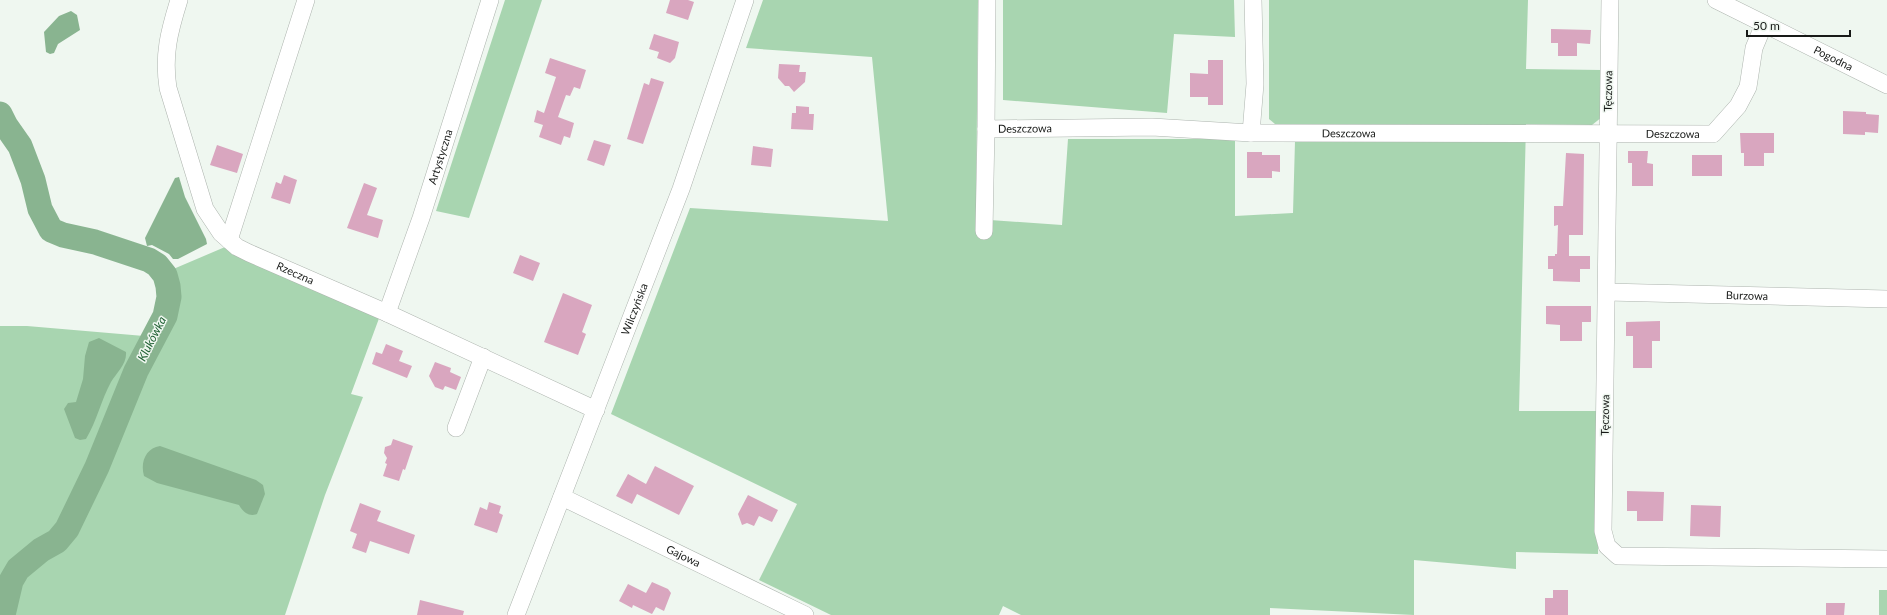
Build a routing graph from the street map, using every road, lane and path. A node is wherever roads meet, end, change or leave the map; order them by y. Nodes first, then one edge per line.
1 (179, 0) edge
2 (306, 0) edge
3 (490, 0) edge
4 (745, 0) edge
5 (986, 0) edge
6 (1253, 0) edge
7 (1610, 0) edge
8 (1716, 0) edge
9 (1764, 24) junction
10 (1887, 84) edge
11 (986, 129) junction
12 (1251, 133) junction
13 (1608, 133) junction
14 (984, 231) dead end
15 (229, 240) junction
16 (1607, 292) junction
17 (1887, 299) edge
18 (387, 313) junction
19 (483, 357) junction
20 (596, 410) junction
21 (456, 428) dead end
22 (562, 497) junction
23 (1887, 559) edge
24 (516, 615) edge
25 (805, 615) edge

1 - 15 street, Rzeczna
2 - 15 street
3 - 18 street, Artystyczna
4 - 20 street, Wilczyńska
5 - 11 street, Deszczowa
6 - 12 street
7 - 13 street, Tęczowa
8 - 9 street, Pogodna
9 - 10 street, Pogodna
9 - 13 street, Deszczowa
11 - 12 street, Deszczowa
11 - 14 street, Deszczowa
12 - 13 street, Deszczowa
13 - 16 street, Tęczowa
15 - 18 street, Rzeczna
16 - 17 street, Burzowa
16 - 23 street, Tęczowa
18 - 19 street, Rzeczna
19 - 20 street, Rzeczna
19 - 21 street
20 - 22 street, Wilczyńska
22 - 24 street, Wilczyńska
22 - 25 street, Gajowa

